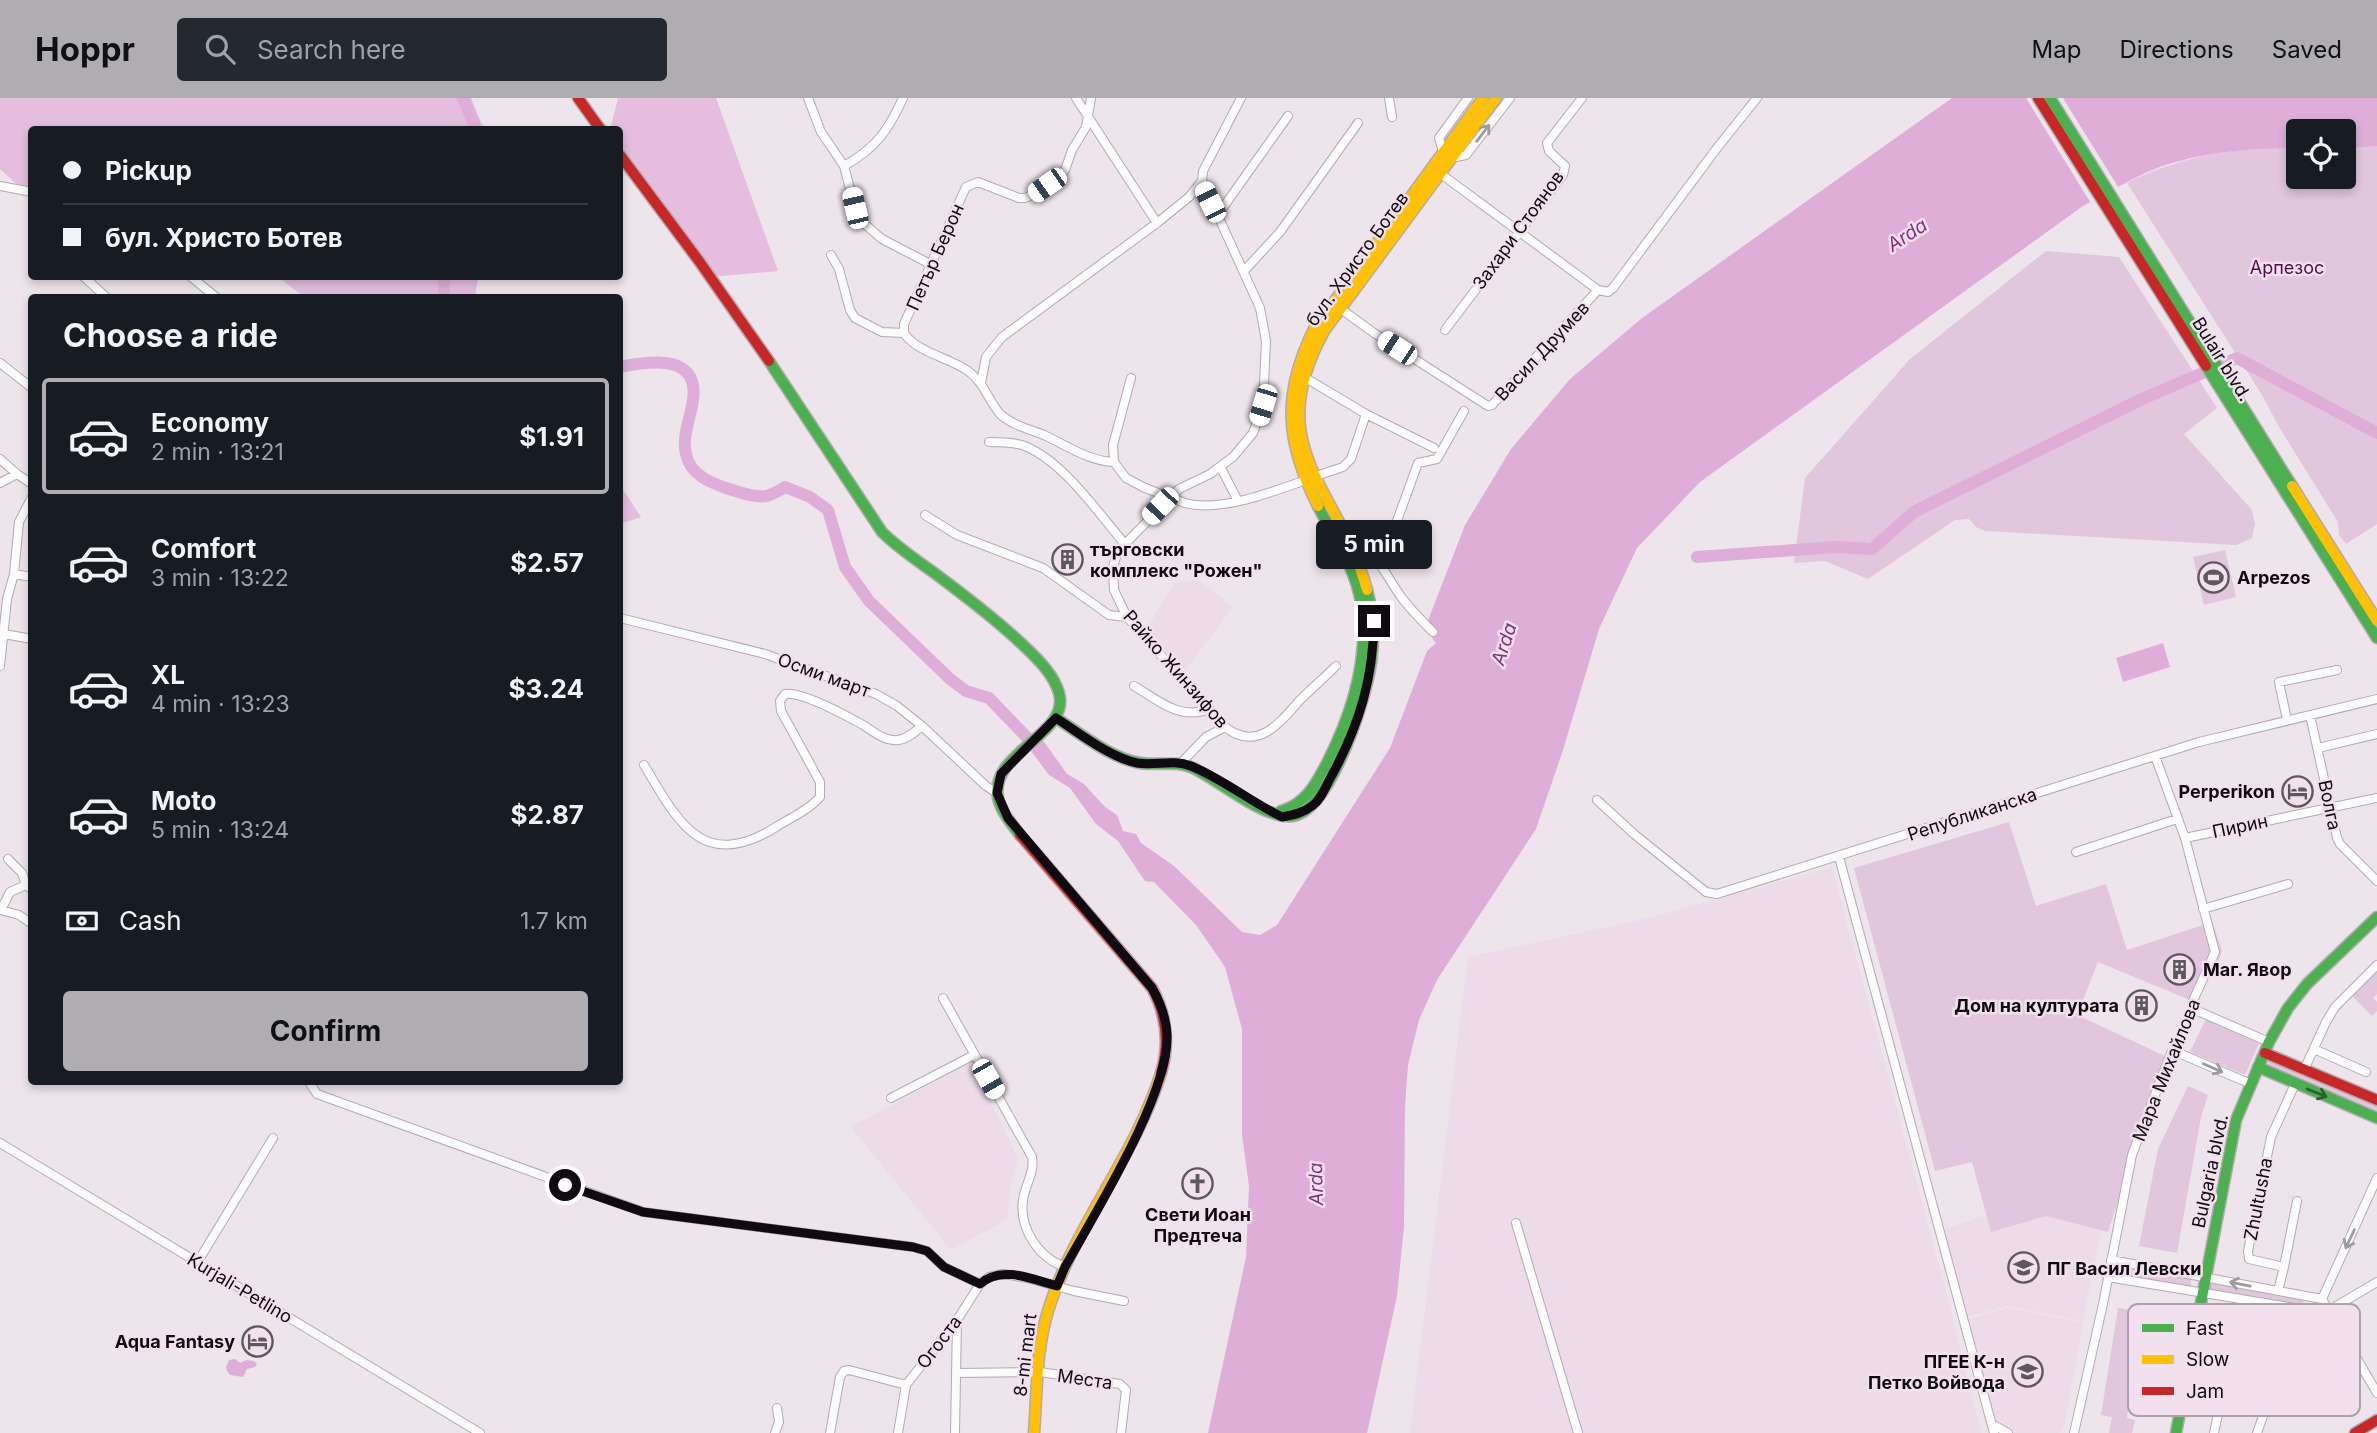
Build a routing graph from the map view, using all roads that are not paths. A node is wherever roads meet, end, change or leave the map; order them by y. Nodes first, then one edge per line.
1 (578, 98) edge
2 (808, 98) edge
3 (903, 98) edge
4 (1076, 98) edge
5 (1091, 98) edge
6 (1241, 98) edge
7 (1389, 98) edge
8 (1468, 98) edge
9 (1483, 98) edge
10 (1496, 98) edge
11 (1510, 98) edge
12 (1582, 98) edge
13 (2038, 98) edge
14 (2050, 98) edge
15 (1754, 99) edge
16 (1288, 117) dead end
17 (1392, 117) dead end
18 (1088, 118) junction
19 (1358, 123) dead end
20 (598, 126) edge
21 (1447, 155) junction
22 (623, 159) edge
23 (844, 166) junction
24 (1436, 170) junction
25 (1202, 178) junction
26 (0, 186) edge
27 (28, 191) edge
28 (1217, 216) junction
29 (1157, 223) junction
30 (1520, 230) junction
31 (831, 255) dead end
32 (932, 265) junction
33 (1244, 271) junction
34 (195, 280) edge
35 (1598, 290) junction
36 (212, 294) edge
37 (1340, 309) junction
38 (1445, 330) dead end
39 (904, 333) junction
40 (0, 363) edge
41 (1131, 378) dead end
42 (1309, 380) dead end
43 (28, 383) edge
44 (981, 383) junction
45 (1464, 411) dead end
46 (1366, 414) junction
47 (2255, 435) junction
48 (989, 442) dead end
49 (1434, 447) dead end
50 (0, 459) edge
51 (1114, 462) junction
52 (1221, 468) junction
53 (17, 474) junction
54 (1309, 478) junction
55 (28, 481) edge
56 (0, 484) edge
57 (1238, 501) junction
58 (28, 505) edge
59 (925, 515) dead end
60 (1347, 535) junction
61 (1125, 544) junction
62 (1381, 565) junction
63 (14, 574) junction
64 (28, 576) edge
65 (4, 599) edge
66 (1127, 617) junction
67 (623, 619) edge
68 (2377, 621) edge
69 (1433, 632) dead end
70 (4, 634) junction
71 (28, 638) edge
72 (2377, 638) edge
73 (0, 666) edge
74 (1335, 666) dead end
75 (2337, 670) dead end
76 (1134, 686) dead end
77 (2377, 699) edge
78 (1209, 709) junction
79 (2310, 715) junction
80 (2287, 720) junction
81 (1052, 722) junction
82 (922, 726) junction
83 (1226, 727) junction
84 (2377, 734) edge
85 (2318, 748) junction
86 (2155, 756) junction
87 (1181, 763) junction
88 (644, 765) dead end
89 (997, 793) junction
90 (2377, 798) edge
91 (1597, 800) dead end
92 (2331, 806) junction
93 (1271, 811) junction
94 (2177, 819) junction
95 (2185, 838) junction
96 (2076, 852) dead end
97 (1839, 857) junction
98 (8, 859) dead end
99 (2377, 881) edge
100 (2288, 884) dead end
101 (28, 886) edge
102 (28, 888) edge
103 (2203, 909) junction
104 (2377, 917) edge
105 (28, 921) edge
106 (2377, 965) edge
107 (943, 998) dead end
108 (2193, 1009) junction
109 (2267, 1048) junction
110 (2314, 1048) junction
111 (2174, 1051) junction
112 (974, 1055) junction
113 (2258, 1067) junction
114 (2304, 1070) junction
115 (2367, 1072) dead end
116 (2251, 1084) junction
117 (2295, 1084) junction
118 (311, 1085) edge
119 (891, 1098) dead end
120 (2377, 1100) edge
121 (2377, 1118) edge
122 (273, 1138) dead end
123 (0, 1143) edge
124 (2377, 1178) edge
125 (2297, 1201) dead end
126 (1517, 1223) dead end
127 (2111, 1261) junction
128 (197, 1263) junction
129 (1065, 1267) junction
130 (2284, 1267) junction
131 (2108, 1277) junction
132 (2207, 1277) junction
133 (2377, 1282) edge
134 (980, 1284) junction
135 (1057, 1286) junction
136 (2278, 1291) junction
137 (2204, 1294) junction
138 (2322, 1299) junction
139 (1124, 1301) dead end
140 (2202, 1304) edge
141 (2267, 1304) edge
142 (2324, 1304) edge
143 (2340, 1304) edge
144 (957, 1320) junction
145 (2360, 1365) edge
146 (957, 1373) junction
147 (1040, 1373) junction
148 (906, 1385) junction
149 (2377, 1393) edge
150 (777, 1408) dead end
151 (2263, 1416) edge
152 (2377, 1420) edge
153 (1993, 1429) edge
154 (480, 1433) edge
155 (775, 1433) edge
156 (830, 1433) edge
157 (898, 1433) edge
158 (955, 1433) edge
159 (1034, 1433) edge
160 (1121, 1433) edge
161 (1578, 1433) edge
162 (2008, 1433) edge
163 (2074, 1433) edge
164 (2258, 1433) edge
165 (2355, 1433) edge

1 - 20 main road
2 - 23 street
3 - 23 street
4 - 18 street
5 - 18 street, Петър Берон
6 - 25 street
7 - 17 street
8 - 21 street
9 - 21 main road, бул. Христо Ботев
10 - 21 main road, бул. Христо Ботев
21 -> 11 street
12 - 30 street, Захари Стоянов
13 - 47 main road, Bulair blvd.
14 - 47 main road, Bulair blvd.
15 - 35 street, Васил Друмев
16 - 28 street
18 - 29 street
18 - 32 street, Петър Берон
19 - 33 street
21 - 24 main road, бул. Христо Ботев
22 - 81 main road
23 - 32 street
24 - 30 street
24 - 37 main road, бул. Христо Ботев
24 - 54 main road, бул. Христо Ботев
25 - 28 street, Райко Жинзифов
25 - 29 street
26 - 27 street
28 - 33 street, Райко Жинзифов
29 - 44 street
30 - 35 street
30 - 38 street, Захари Стоянов
31 - 39 street
32 - 39 street, Петър Берон
33 - 52 street, Райко Жинзифов
34 - 36 street
35 - 37 street, Васил Друмев
37 - 54 main road, бул. Христо Ботев
39 - 44 street, Петър Берон
40 - 43 street
41 - 51 street
42 - 46 street
44 - 51 street, Петър Берон
45 - 62 street
46 - 49 street
46 - 54 street, Петър Берон
47 - 68 main road, Bulair blvd.
47 - 72 main road, Bulair blvd.
48 - 61 street
50 - 53 street
51 - 57 street, Петър Берон, bridge
52 - 57 street
52 - 61 street, Райко Жинзифов
53 - 55 street
53 - 56 street
54 - 57 street, Петър Берон
54 - 60 main road, бул. Христо Ботев
54 - 93 main road, бул. Христо Ботев
58 - 63 street
59 - 66 street
60 - 62 street
60 - 93 main road, бул. Христо Ботев
61 - 66 street, Райко Жинзифов
62 - 69 street
63 - 64 street
63 - 65 street
65 - 70 street
66 - 78 street, Райко Жинзифов
67 - 82 street, Осми март
70 - 71 street
70 - 73 street
74 - 83 street, Райко Жинзифов
75 - 80 street
76 - 78 street
77 - 79 street, Републиканска
78 - 83 street, Райко Жинзифов
79 - 80 street, Републиканска
79 - 85 street, Волга
80 - 86 street, Републиканска
81 - 87 main road, бул. Христо Ботев
81 - 89 main road
82 - 88 street
82 - 89 street, Осми март
83 - 87 street
84 - 85 street
85 - 92 street, Волга
86 - 94 street, Мара Михайлова
86 - 97 street, Републиканска
87 - 93 main road, бул. Христо Ботев
89 - 129 main road, 8-mi mart
90 - 92 street, Пирин
91 - 97 street, Републиканска
92 - 95 street, Пирин
92 - 99 street, Волга
94 - 95 street, Мара Михайлова
94 - 96 street
95 - 103 street, Мара Михайлова
97 - 153 street
98 - 101 street
100 - 103 street
102 - 105 street
103 - 108 street, Мара Михайлова
104 - 109 main road, Bulgaria blvd.
106 - 110 street
107 - 112 street
108 - 109 street
108 - 111 street, Мара Михайлова
109 - 113 main road, Bulgaria blvd.
109 - 114 main road
110 - 114 street
110 - 115 street
111 -> 116 street
111 - 127 street, Мара Михайлова
112 - 119 street
112 - 129 street
113 - 116 main road, Bulgaria blvd.
113 - 117 main road
114 - 120 main road
116 - 132 main road, Bulgaria blvd.
117 -> 121 main road
117 - 130 street, Zhultusha
118 - 134 street
122 - 128 street
123 - 128 street, Kurjali-Petlino
124 -> 138 street
125 - 130 street
126 - 161 street
127 - 131 street, Мара Михайлова
127 - 132 street
128 - 154 street, Kurjali-Petlino
129 - 135 main road, 8-mi mart
130 - 136 street
131 - 137 street
131 - 163 street, Мара Михайлова
136 -> 132 street
132 - 137 main road, Bulgaria blvd.
133 - 143 street
134 - 135 street
134 - 144 street, Огоста
135 - 139 street
135 - 147 main road, 8-mi mart
136 - 138 street
137 - 140 main road, Bulgaria blvd.
137 - 141 street
138 - 142 street
144 - 146 street
144 - 148 street, Огоста
145 - 149 street
146 - 147 street, Места
146 - 158 street
147 - 159 main road, 8-mi mart
147 - 160 street, Места
148 - 156 street, Огоста
148 - 157 street
150 - 155 street
151 - 164 street
152 - 165 main road
153 - 162 street

